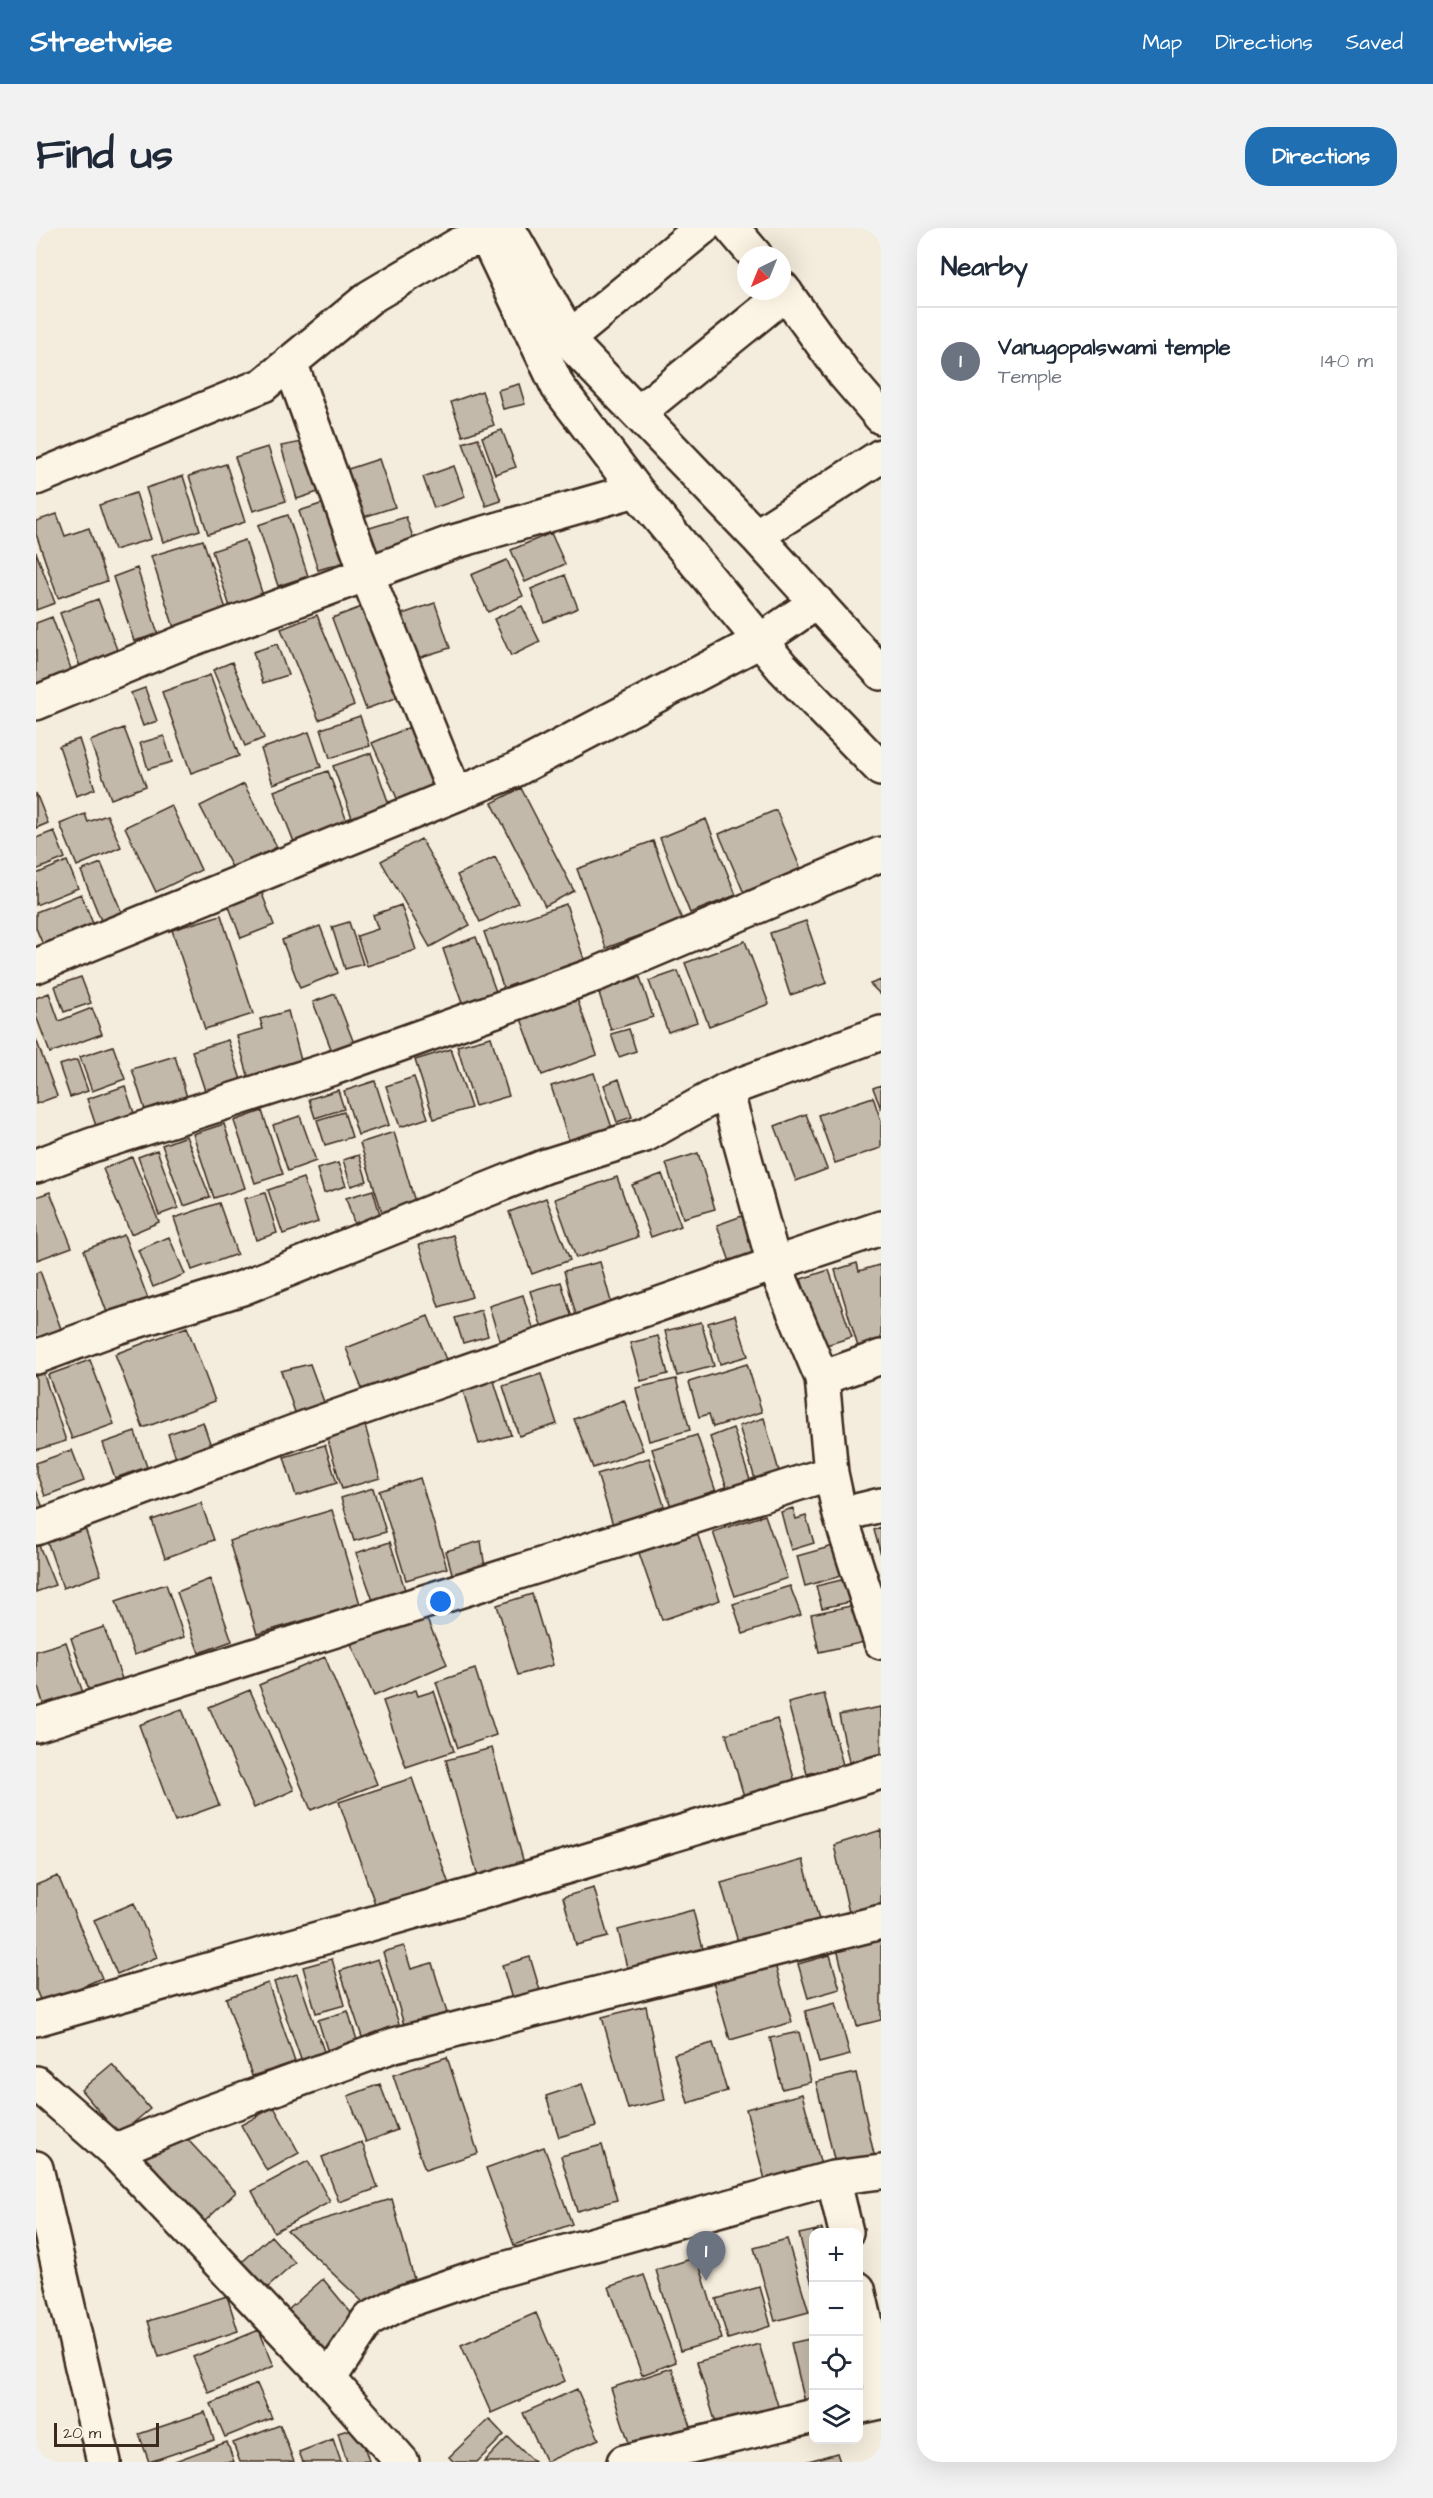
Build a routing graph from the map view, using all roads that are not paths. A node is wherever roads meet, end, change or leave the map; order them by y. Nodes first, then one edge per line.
1 (702, 228) edge
2 (732, 228) edge
3 (495, 231) edge
4 (747, 246) edge
5 (773, 300) edge
6 (791, 300) edge
7 (570, 337) junction
8 (290, 362) junction
9 (638, 413) junction
10 (881, 417) edge
11 (881, 456) edge
12 (36, 478) edge
13 (636, 490) junction
14 (756, 536) junction
15 (368, 575) junction
16 (817, 602) junction
17 (760, 641) junction
18 (881, 673) edge
19 (36, 703) edge
20 (881, 769) edge
21 (455, 794) junction
22 (881, 854) edge
23 (36, 966) edge
24 (881, 1034) edge
25 (726, 1090) junction
26 (36, 1166) edge
27 (881, 1228) edge
28 (774, 1264) junction
29 (36, 1357) edge
30 (881, 1357) edge
31 (822, 1378) junction
32 (831, 1473) junction
33 (881, 1505) edge
34 (840, 1515) junction
35 (36, 1528) edge
36 (881, 1642) edge
37 (36, 1725) edge
38 (881, 1772) edge
39 (881, 1922) edge
40 (36, 2019) edge
41 (36, 2083) edge
42 (114, 2151) junction
43 (36, 2168) edge
44 (881, 2172) edge
45 (833, 2178) junction
46 (845, 2228) edge
47 (863, 2311) edge
48 (329, 2379) junction
49 (881, 2389) edge
50 (881, 2402) edge
51 (863, 2406) edge
52 (809, 2417) edge
53 (104, 2462) edge
54 (402, 2462) edge
55 (624, 2462) edge

1 - 7 street
2 - 4 street
3 - 7 street
3 - 8 street
3 - 13 street
5 - 9 street
6 - 10 street
7 - 9 street
8 - 12 street
8 - 15 street
9 - 14 street
11 - 14 street
13 - 15 street
13 - 17 street
14 - 16 street
15 - 19 street
15 - 21 street
16 - 17 street
16 - 18 street
17 - 20 street
17 - 21 street
21 - 23 street
22 - 26 street
24 - 25 street
25 - 28 street
25 - 29 street
27 - 28 street
28 - 31 street
28 - 35 street
30 - 31 street
31 - 32 street
32 - 34 street
32 - 37 street
33 - 34 street
34 - 36 street
38 - 40 street
39 - 42 street
41 - 42 street
42 - 48 street
43 - 53 street
44 - 45 street
45 - 46 street
45 - 48 street
47 - 49 street
48 - 54 street
50 - 51 street
52 - 55 street

